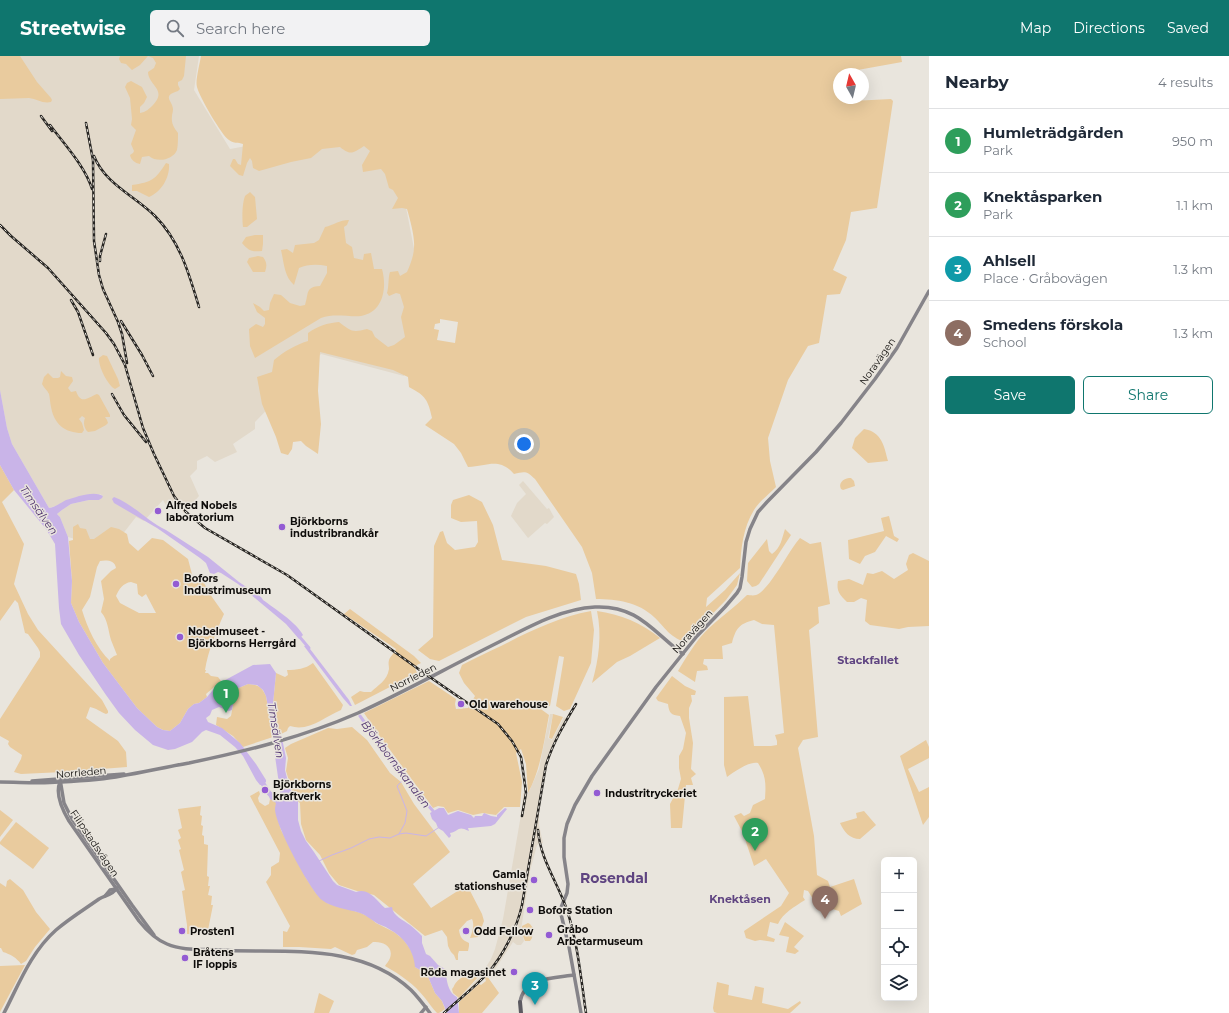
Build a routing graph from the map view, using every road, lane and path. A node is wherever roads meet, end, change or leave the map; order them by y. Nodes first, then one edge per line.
1 (929, 291) edge
2 (683, 654) junction
3 (60, 780) junction
4 (0, 782) edge
5 (117, 887) junction
6 (574, 975) junction
7 (520, 1002) joint
8 (426, 1007) junction
9 (4, 1013) edge
10 (421, 1013) edge
11 (430, 1013) edge
12 (521, 1013) edge
13 (581, 1013) edge

1 - 2 street, Noravägen
2 - 3 street, Norrleden
2 - 6 street, Noravägen
3 - 4 street, Norrleden
3 - 5 street, Filipstadsvägen
5 - 8 street, Filipstadsvägen
5 - 9 street
6 - 7 street
6 - 13 street, Noravägen
7 - 12 highway
8 - 10 street
8 - 11 street, Filipstadsvägen

